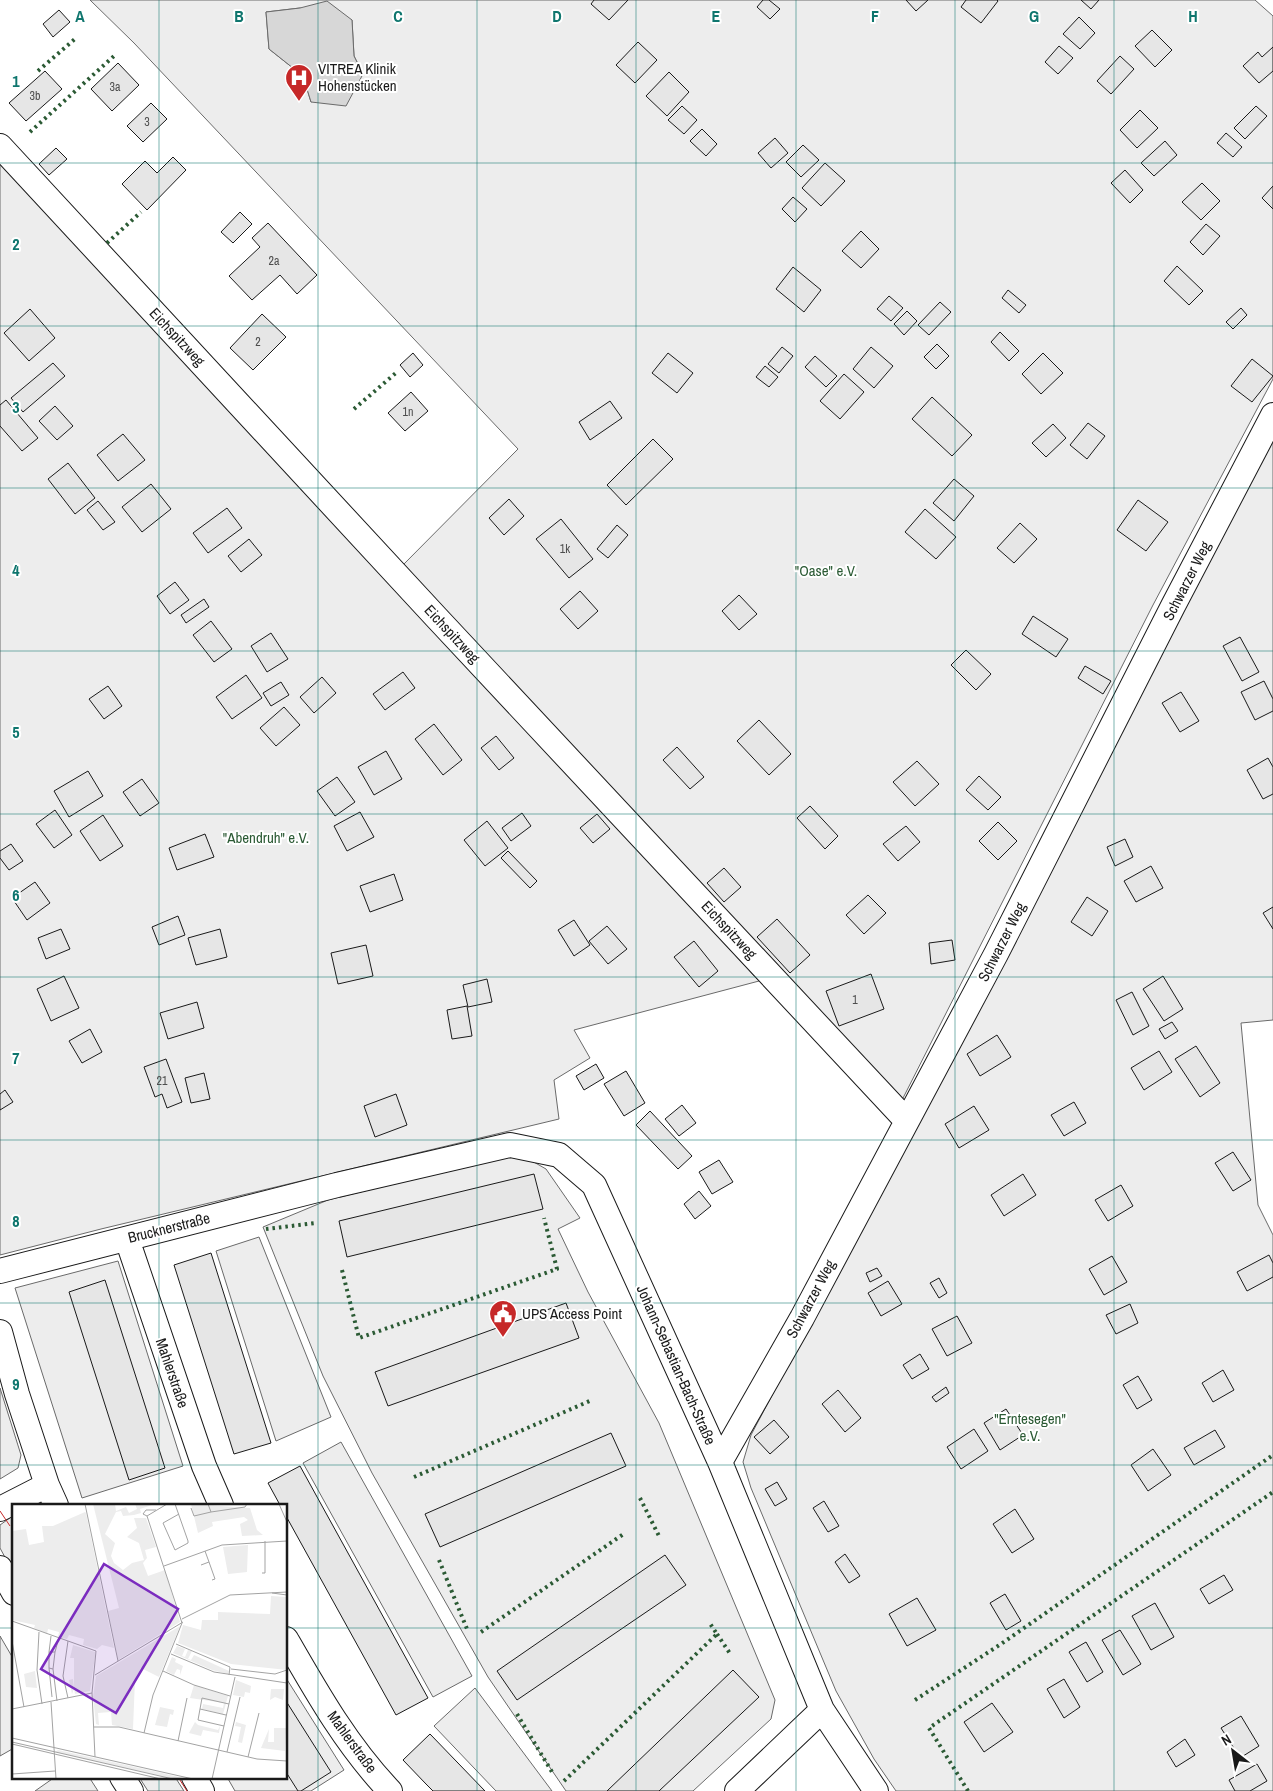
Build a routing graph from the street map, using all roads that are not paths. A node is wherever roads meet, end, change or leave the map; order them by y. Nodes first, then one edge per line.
1 (0, 146) edge
2 (1273, 416) edge
3 (906, 1120) junction
4 (337, 1185) joint
5 (127, 1239) junction
6 (0, 1271) edge
7 (0, 1332) edge
8 (720, 1462) junction
9 (51, 1495) edge
10 (18, 1504) edge
11 (222, 1504) edge
12 (0, 1568) edge
13 (12, 1589) edge
14 (288, 1642) edge
15 (822, 1710) junction
16 (123, 1778) edge
17 (195, 1778) edge
18 (132, 1791) edge
19 (202, 1791) edge
20 (390, 1791) edge
21 (737, 1791) edge
22 (876, 1791) edge

1 - 3 street, Eichspitzweg
2 - 3 street, Schwarzer Weg
3 - 8 street, Schwarzer Weg
4 - 5 street, Brucknerstraße
4 - 8 street, Johann-Sebastian-Bach-Straße
5 - 6 street, Brucknerstraße
5 - 11 street, Mahlerstraße
7 - 9 street
8 - 15 street, Johann-Sebastian-Bach-Straße
9 - 10 street
12 - 13 street
14 - 20 street, Mahlerstraße
15 - 21 street
15 - 22 street, Johann-Sebastian-Bach-Straße
16 - 18 street
17 - 19 street

